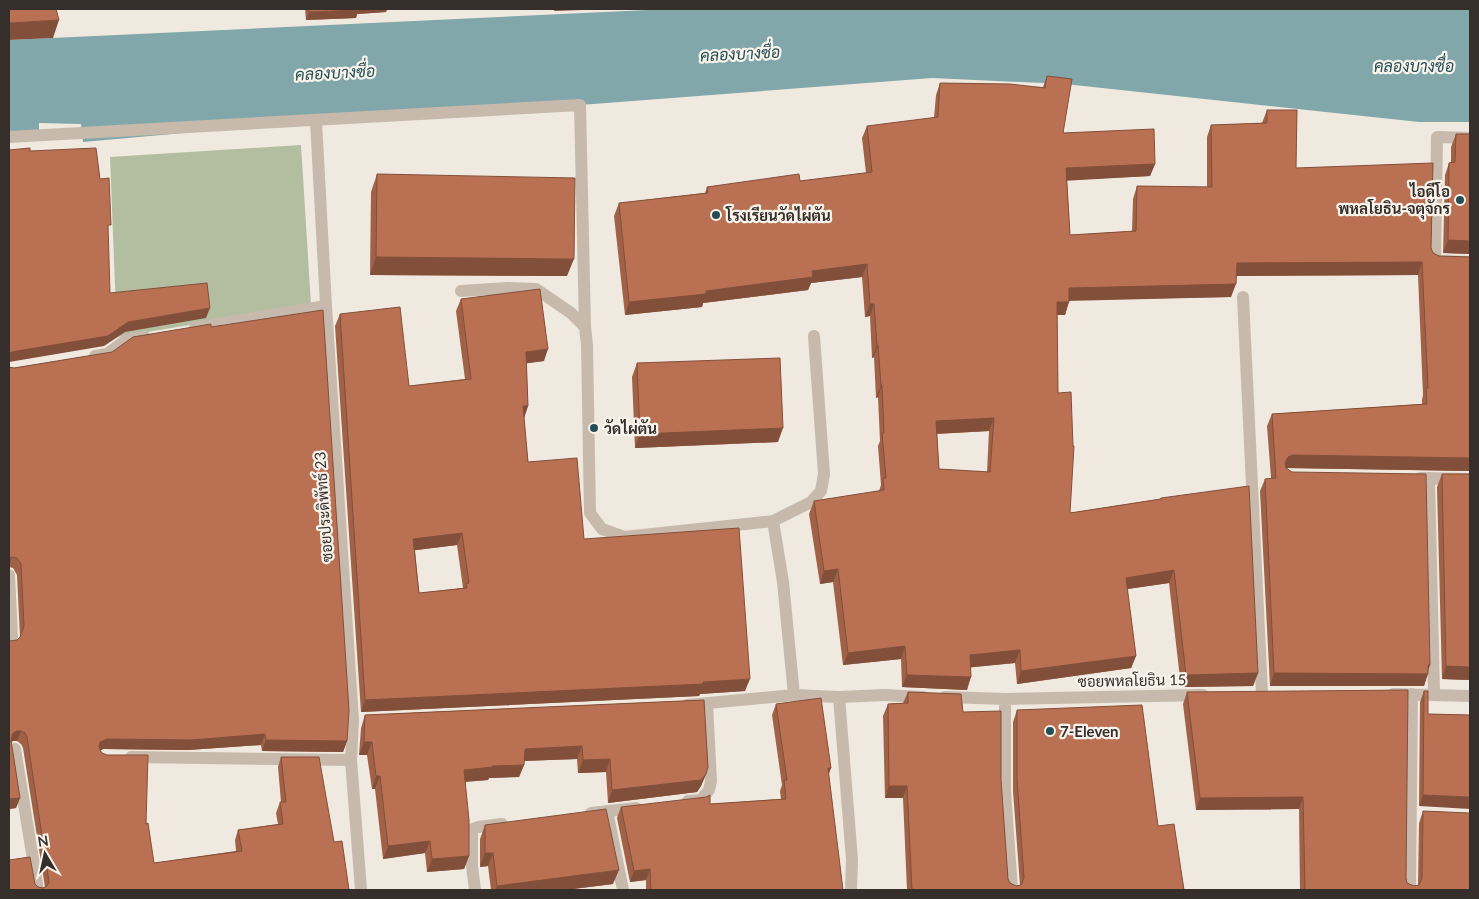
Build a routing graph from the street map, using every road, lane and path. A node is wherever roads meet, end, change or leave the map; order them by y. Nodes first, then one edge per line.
1 (316, 121) dead end
2 (9, 137) edge
3 (1470, 138) edge
4 (1470, 262) edge
5 (460, 292) dead end
6 (1243, 297) dead end
7 (326, 306) junction
8 (585, 327) junction
9 (183, 330) edge
10 (154, 335) edge
11 (814, 336) dead end
12 (87, 357) edge
13 (1410, 478) edge
14 (1429, 478) junction
15 (1470, 479) edge
16 (773, 521) junction
17 (9, 575) edge
18 (9, 644) edge
19 (1262, 694) edge
20 (1382, 694) edge
21 (1412, 694) junction
22 (1434, 694) junction
23 (1213, 695) edge
24 (794, 696) junction
25 (1470, 696) edge
26 (839, 697) junction
27 (1005, 699) junction
28 (707, 704) junction
29 (678, 705) edge
30 (15, 749) edge
31 (123, 757) edge
32 (351, 760) junction
33 (673, 803) edge
34 (644, 806) edge
35 (607, 811) junction
36 (577, 815) edge
37 (518, 822) edge
38 (38, 890) edge
39 (361, 890) edge
40 (475, 890) edge
41 (623, 890) edge
42 (851, 890) edge
43 (1012, 890) edge
44 (1410, 890) edge

1 - 7 street, ซอยประดิพัทธ์ 23
2 - 8 street
3 - 4 street
5 - 8 street
6 - 19 street
7 - 9 street
7 - 32 street, ซอยประดิพัทธ์ 23
8 - 16 street
10 - 12 street
11 - 16 street
13 - 14 street
14 - 15 street
14 - 22 street
16 - 24 street
17 - 18 street
20 - 21 street
21 - 22 street
21 - 44 street
22 - 25 street
23 - 27 street, ซอยพหลโยธิน 15
24 - 26 street, ซอยพหลโยธิน 15
24 - 28 street, ซอยพหลโยธิน 15
26 - 27 street, ซอยพหลโยธิน 15
26 - 42 street
27 - 43 street
28 - 29 street, ซอยพหลโยธิน 15
28 - 33 street
30 - 38 street
31 - 32 street
32 - 39 street, ซอยประดิพัทธ์ 23
34 - 35 street
35 - 36 street
35 - 41 street
37 - 40 street

